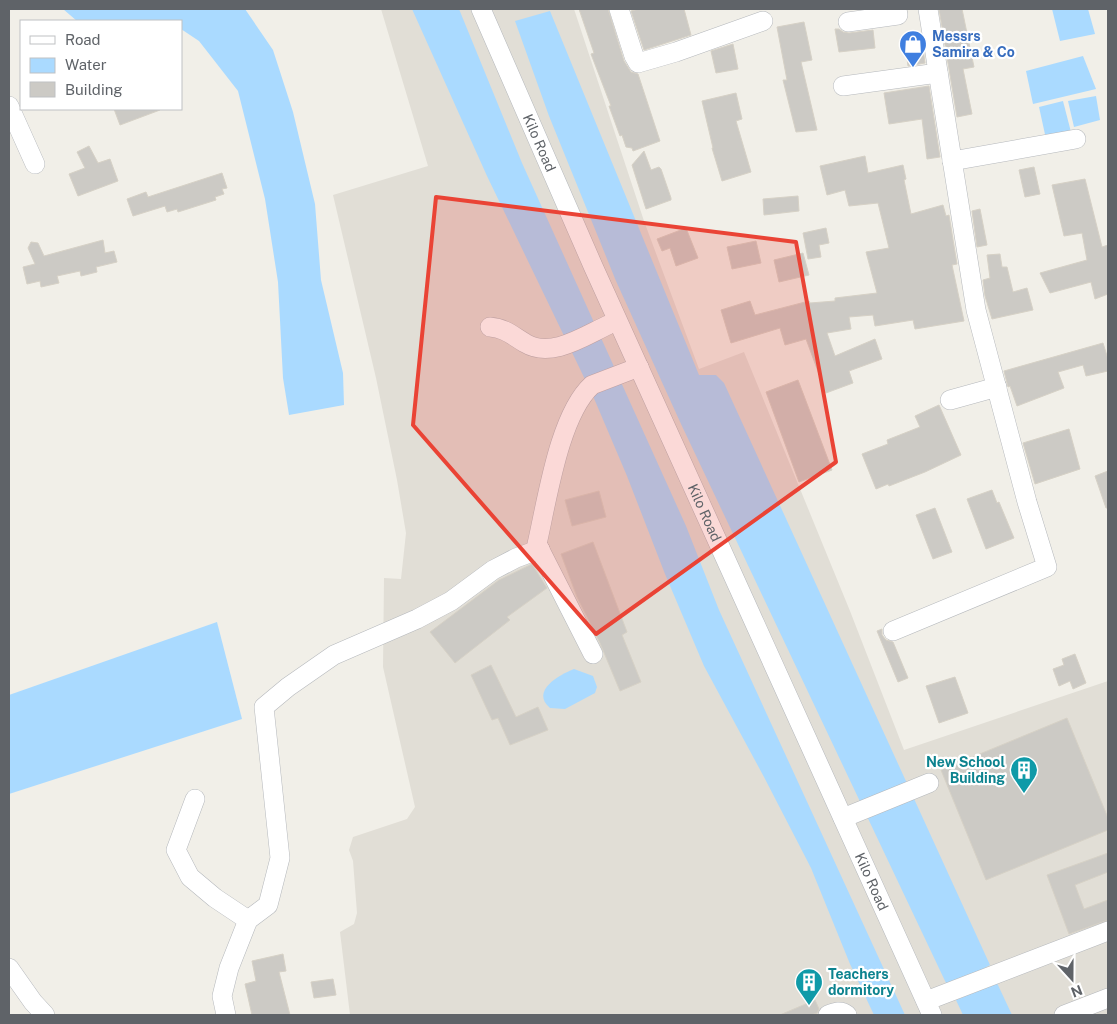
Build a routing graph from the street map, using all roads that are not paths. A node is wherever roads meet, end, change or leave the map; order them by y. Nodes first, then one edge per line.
1 (470, 9) edge
2 (482, 9) edge
3 (619, 9) edge
4 (897, 9) edge
5 (928, 9) edge
6 (763, 21) dead end
7 (848, 22) dead end
8 (938, 73) junction
9 (842, 86) dead end
10 (9, 106) edge
11 (1076, 139) dead end
12 (952, 161) junction
13 (35, 164) dead end
14 (608, 325) junction
15 (490, 327) dead end
16 (634, 369) junction
17 (997, 387) junction
18 (950, 400) dead end
19 (540, 549) junction
20 (893, 630) dead end
21 (593, 654) dead end
22 (929, 783) dead end
23 (195, 800) dead end
24 (843, 818) junction
25 (248, 920) junction
26 (1108, 931) edge
27 (9, 968) edge
28 (1108, 998) edge
29 (926, 1010) edge
30 (45, 1015) edge
31 (226, 1015) edge
32 (828, 1015) edge
33 (848, 1015) edge
34 (1064, 1015) edge

1 - 14 street, Kilo Road
2 - 16 street, Kilo Road
3 - 6 street
4 - 7 street
5 - 8 street
8 - 9 street
8 - 12 street
10 - 13 street
11 - 12 street
12 - 17 street
14 - 15 street
14 - 16 street, Kilo Road
16 - 19 street
16 - 24 street, Kilo Road
16 - 29 street, Kilo Road
17 - 18 street
17 - 20 street
19 - 21 street
19 - 25 street
22 - 24 street
23 - 25 street
24 - 29 street, Kilo Road
25 - 31 street
26 - 29 street
27 - 30 street
28 - 34 street
32 - 33 street

